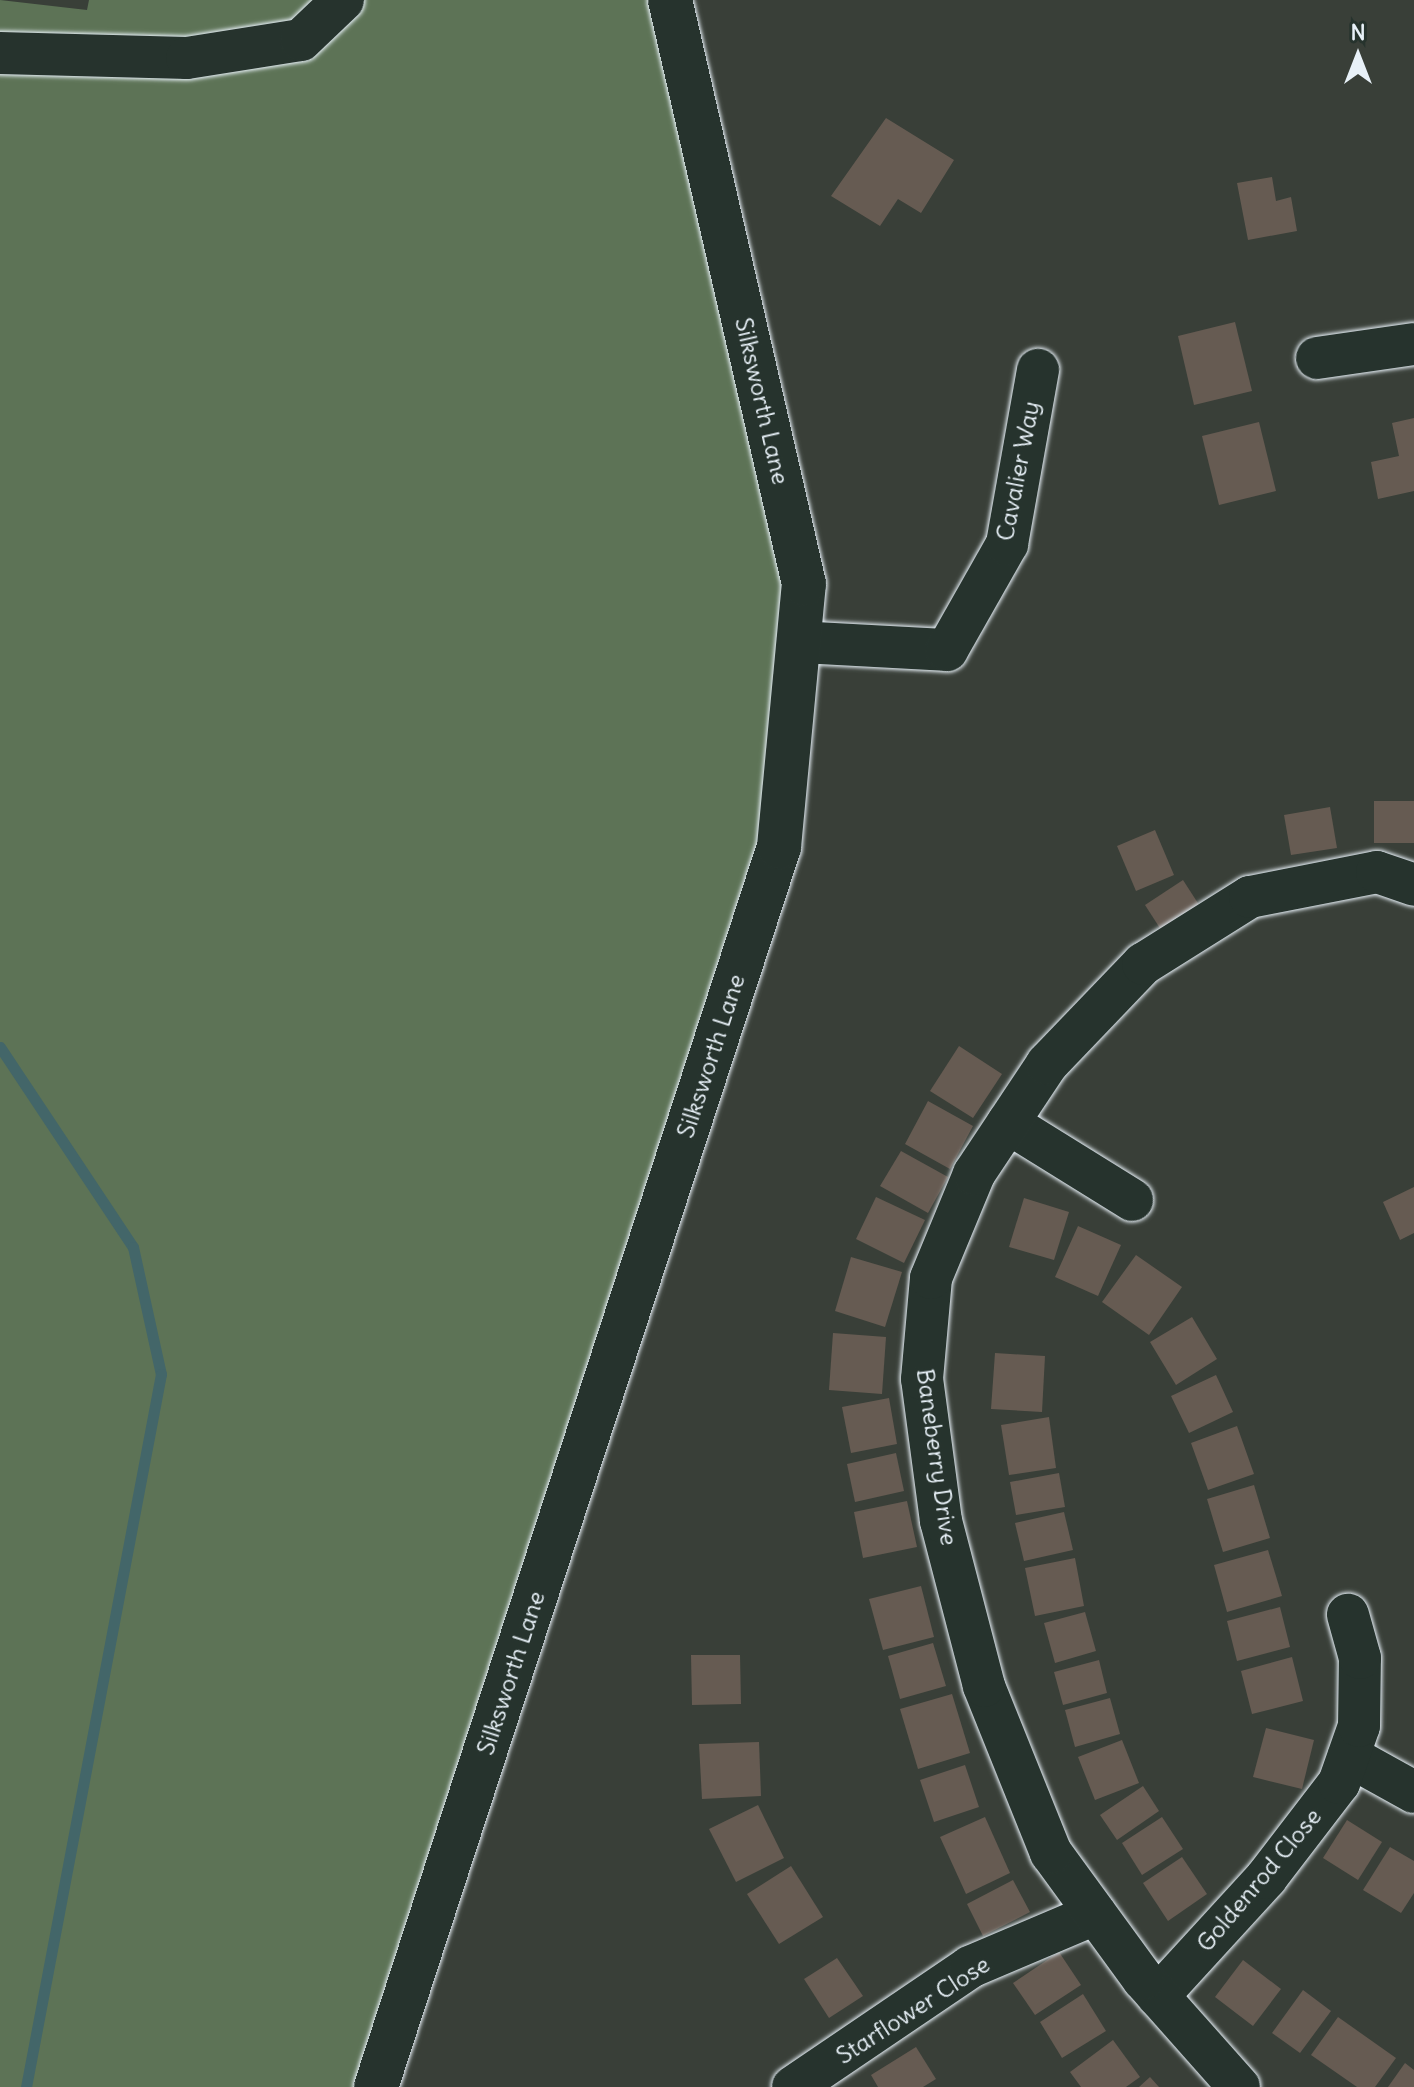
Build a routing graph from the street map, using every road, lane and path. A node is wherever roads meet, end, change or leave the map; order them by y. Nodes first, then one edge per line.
1 (343, 0) edge
2 (670, 0) edge
3 (0, 53) edge
4 (1414, 344) edge
5 (1317, 358) dead end
6 (1038, 370) dead end
7 (799, 642) junction
8 (1414, 885) edge
9 (1008, 1123) junction
10 (1132, 1200) dead end
11 (1348, 1615) dead end
12 (1349, 1756) junction
13 (1414, 1792) edge
14 (1095, 1914) junction
15 (1158, 1996) junction
16 (814, 2081) edge
17 (376, 2087) edge
18 (1239, 2087) edge

1 - 3 street
2 - 7 street, Silksworth Lane
4 - 5 street
6 - 7 street, Cavalier Way
7 - 17 street, Silksworth Lane
8 - 9 street, Baneberry Drive
9 - 10 street
9 - 14 street, Baneberry Drive
11 - 12 street, Goldenrod Close
12 - 13 street
12 - 15 street, Goldenrod Close
14 - 15 street, Baneberry Drive
14 - 16 street, Starflower Close
15 - 18 street, Baneberry Drive

